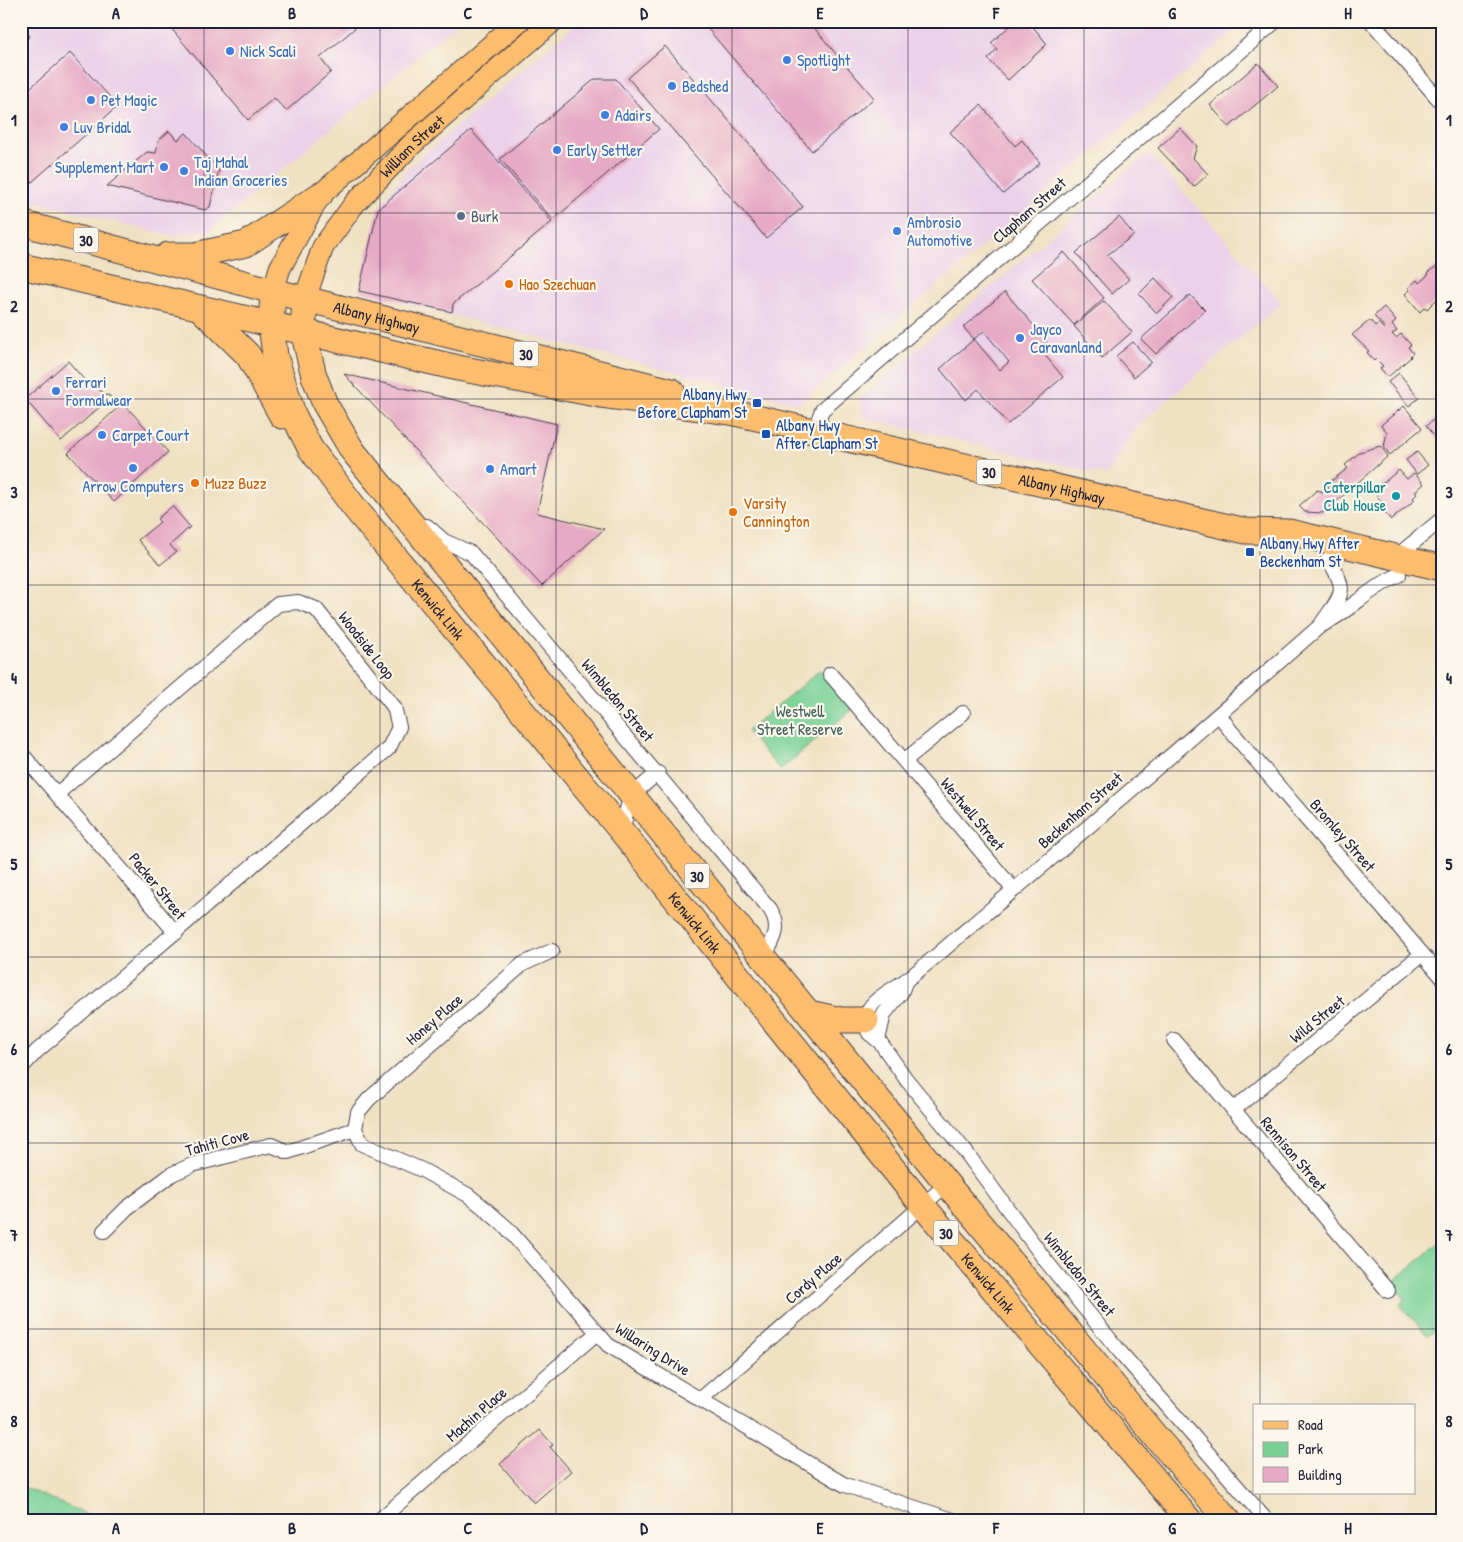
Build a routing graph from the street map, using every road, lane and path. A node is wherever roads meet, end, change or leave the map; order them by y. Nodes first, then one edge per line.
1 (519, 21) edge
2 (554, 21) edge
3 (1276, 21) edge
4 (1371, 21) edge
5 (1442, 103) edge
6 (320, 195) junction
7 (21, 223) edge
8 (143, 256) junction
9 (21, 266) edge
10 (273, 291) junction
11 (305, 298) junction
12 (198, 307) junction
13 (271, 324) junction
14 (303, 331) junction
15 (731, 412) junction
16 (814, 431) junction
17 (310, 448) junction
18 (388, 495) junction
19 (1442, 519) edge
20 (1246, 531) junction
21 (1328, 559) junction
22 (1397, 566) junction
23 (1442, 568) edge
24 (1442, 585) edge
25 (1320, 626) junction
26 (830, 674) dead end
27 (963, 713) dead end
28 (1219, 714) junction
29 (21, 753) edge
30 (904, 761) junction
31 (658, 773) junction
32 (57, 794) junction
33 (631, 795) junction
34 (623, 833) junction
35 (1014, 890) junction
36 (176, 932) junction
37 (552, 951) dead end
38 (1422, 954) junction
39 (764, 957) junction
40 (1442, 977) edge
41 (906, 980) junction
42 (809, 1013) junction
43 (872, 1030) junction
44 (1174, 1040) dead end
45 (21, 1068) edge
46 (1233, 1110) junction
47 (355, 1128) junction
48 (947, 1184) junction
49 (923, 1206) junction
50 (104, 1231) dead end
51 (1388, 1291) dead end
52 (598, 1333) junction
53 (701, 1399) junction
54 (378, 1521) edge
55 (956, 1521) edge
56 (1190, 1521) edge
57 (1229, 1521) edge
58 (1267, 1521) edge

1 - 6 main road, William Street
2 - 11 main road, William Street
3 - 16 street, Clapham Street
4 - 5 street
6 - 8 highway
6 - 10 main road, William Street
7 - 8 highway, Albany Highway / 30
8 - 10 highway, Albany Highway / 30
9 - 12 highway, Albany Highway / 30
10 - 11 highway, Albany Highway / 30
10 - 13 highway, Kenwick Link / 30
11 - 14 highway, Kenwick Link / 30
11 - 15 highway, Albany Highway / 30
12 - 13 highway, Albany Highway / 30
12 - 17 highway
13 - 14 highway, Albany Highway / 30
13 - 17 highway, Kenwick Link / 30
14 - 15 highway, Albany Highway / 30
14 - 18 highway, Kenwick Link / 30
15 - 16 highway, Albany Highway / 30
16 - 20 highway, Albany Highway / 30
17 - 34 highway, Kenwick Link / 30
18 - 31 street, Wimbledon Street
18 - 33 highway, Kenwick Link / 30
19 - 22 street, Beckenham Street
20 - 21 highway, Albany Highway / 30
20 - 22 highway, Albany Highway / 30
21 - 22 highway, Albany Highway / 30
21 - 25 street, Beckenham Street
22 - 23 highway, Albany Highway / 30
22 - 24 highway, Albany Highway / 30
22 - 25 street, Beckenham Street
25 - 28 street, Beckenham Street
26 - 30 street, Westwell Street
27 - 30 street
28 - 35 street, Beckenham Street
28 - 38 street, Bromley Street
29 - 32 street, Packer Street
30 - 35 street, Westwell Street
31 - 33 street
31 - 39 street, Wimbledon Street
32 - 36 street, Packer Street
32 - 36 street, Woodside Loop
33 - 34 street
33 - 39 highway, Kenwick Link / 30
34 - 49 highway, Kenwick Link / 30
35 - 41 street, Beckenham Street
36 - 45 street, Packer Street
37 - 47 street, Honey Place
38 - 40 street, Bromley Street
38 - 46 street, Wild Street
39 - 42 highway, Kenwick Link / 30
41 - 43 street
41 - 43 street, Beckenham Street
42 - 43 highway
42 - 48 highway, Kenwick Link / 30
43 - 58 street, Wimbledon Street
44 - 46 street, Rennison Street
46 - 51 street, Rennison Street
47 - 50 street, Tahiti Cove
47 - 52 street, Willaring Drive
48 - 49 street, Cordy Place
48 - 57 highway, Kenwick Link / 30
49 - 53 street, Cordy Place
49 - 56 highway, Kenwick Link / 30
52 - 53 street, Willaring Drive
52 - 54 street, Machin Place
53 - 55 street, Willaring Drive

